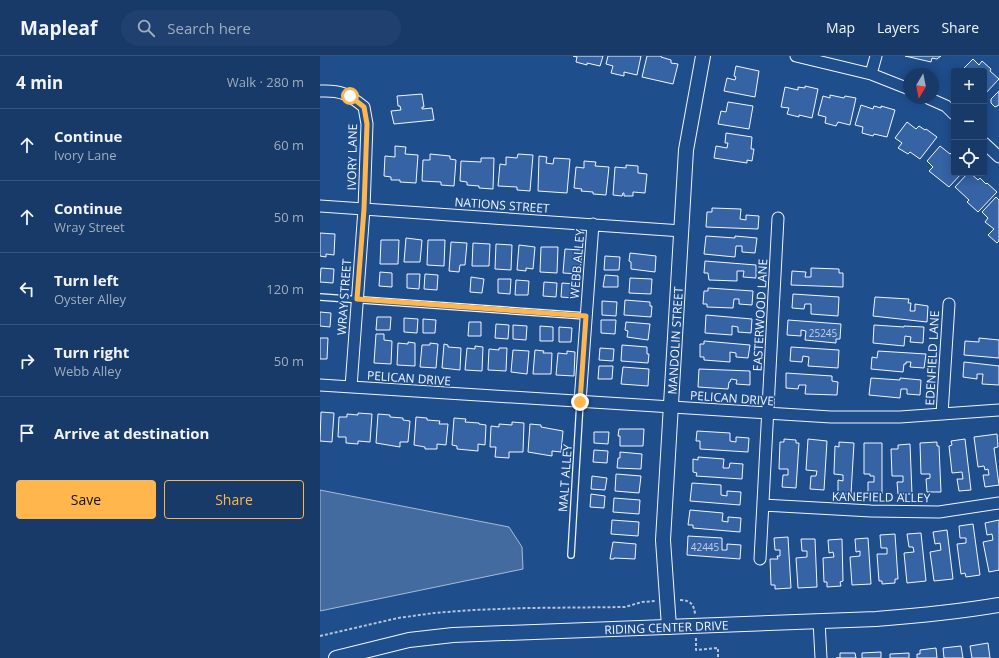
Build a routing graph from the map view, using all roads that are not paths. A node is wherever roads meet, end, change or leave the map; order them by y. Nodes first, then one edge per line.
1 (703, 56) edge
2 (796, 56) edge
3 (876, 56) edge
4 (871, 74) junction
5 (903, 87) edge
6 (320, 91) edge
7 (939, 103) edge
8 (951, 111) edge
9 (987, 146) edge
10 (999, 157) edge
11 (320, 206) edge
12 (364, 209) junction
13 (778, 218) dead end
14 (593, 224) junction
15 (682, 231) junction
16 (320, 297) edge
17 (357, 299) junction
18 (949, 304) dead end
19 (586, 316) junction
20 (320, 385) edge
21 (351, 387) junction
22 (580, 402) junction
23 (671, 407) junction
24 (999, 410) edge
25 (767, 413) junction
26 (942, 414) junction
27 (999, 503) edge
28 (763, 505) junction
29 (571, 555) dead end
30 (760, 559) dead end
31 (999, 605) edge
32 (819, 621) junction
33 (669, 627) junction
34 (336, 658) edge
35 (821, 658) edge

1 - 15 street, MANDOLIN STREET
2 - 4 street
3 - 4 street
4 - 5 street
6 - 12 street, IVORY LANE
7 - 8 street
9 - 10 street
11 - 12 street, NATIONS STREET
12 - 14 street, NATIONS STREET
12 - 17 street, WRAY STREET
13 - 25 street, EASTERWOOD LANE
14 - 15 street, NATIONS STREET
14 - 19 street, WEBB ALLEY
15 - 23 street, MANDOLIN STREET
16 - 17 lane
17 - 19 lane
17 - 21 street, WRAY STREET
18 - 26 street, EDENFIELD LANE
19 - 22 street, WEBB ALLEY
20 - 21 street, PELICAN DRIVE
21 - 22 street, PELICAN DRIVE
22 - 23 street, PELICAN DRIVE
22 - 29 lane, MALT ALLEY
23 - 25 street, PELICAN DRIVE
23 - 33 street, MANDOLIN STREET
24 - 26 street, PELICAN DRIVE
25 - 26 street, PELICAN DRIVE
25 - 28 street
27 - 28 street, KANEFIELD ALLEY
28 - 30 street
31 - 32 street, RIDING CENTER DRIVE
32 - 33 street, RIDING CENTER DRIVE
32 - 35 street
33 - 34 street, RIDING CENTER DRIVE

